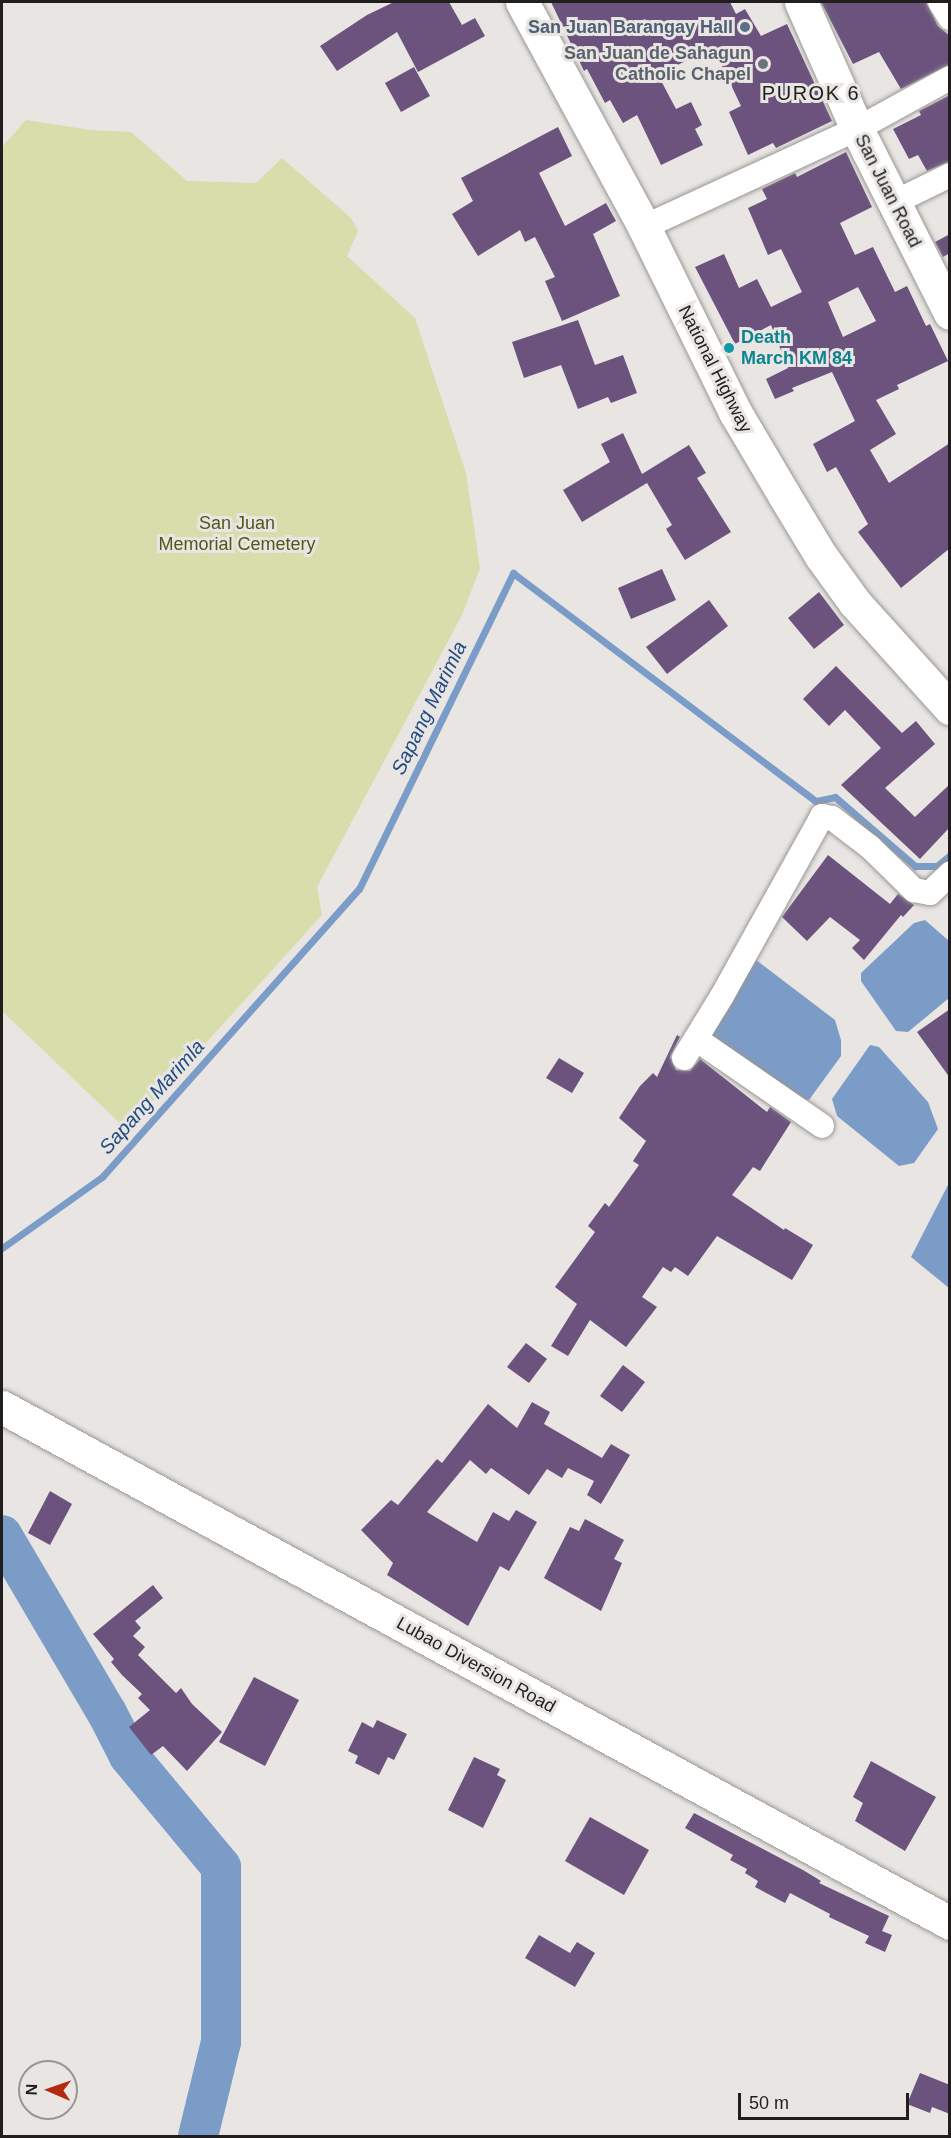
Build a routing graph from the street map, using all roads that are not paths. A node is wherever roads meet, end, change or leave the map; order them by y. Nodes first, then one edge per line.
1 (522, 2) edge
2 (801, 2) edge
3 (940, 2) edge
4 (950, 18) edge
5 (950, 78) edge
6 (857, 129) junction
7 (950, 175) edge
8 (895, 202) junction
9 (644, 227) junction
10 (950, 313) edge
11 (950, 708) edge
12 (950, 874) edge
13 (822, 1126) dead end
14 (2, 1407) edge
15 (950, 1923) edge

1 - 9 street, National Highway
2 - 6 street, San Juan Road
3 - 4 street
5 - 6 street
6 - 8 street, San Juan Road
6 - 9 street
7 - 8 street
8 - 10 street, San Juan Road
9 - 11 street, National Highway
12 - 13 street
14 - 15 street, Lubao Diversion Road

